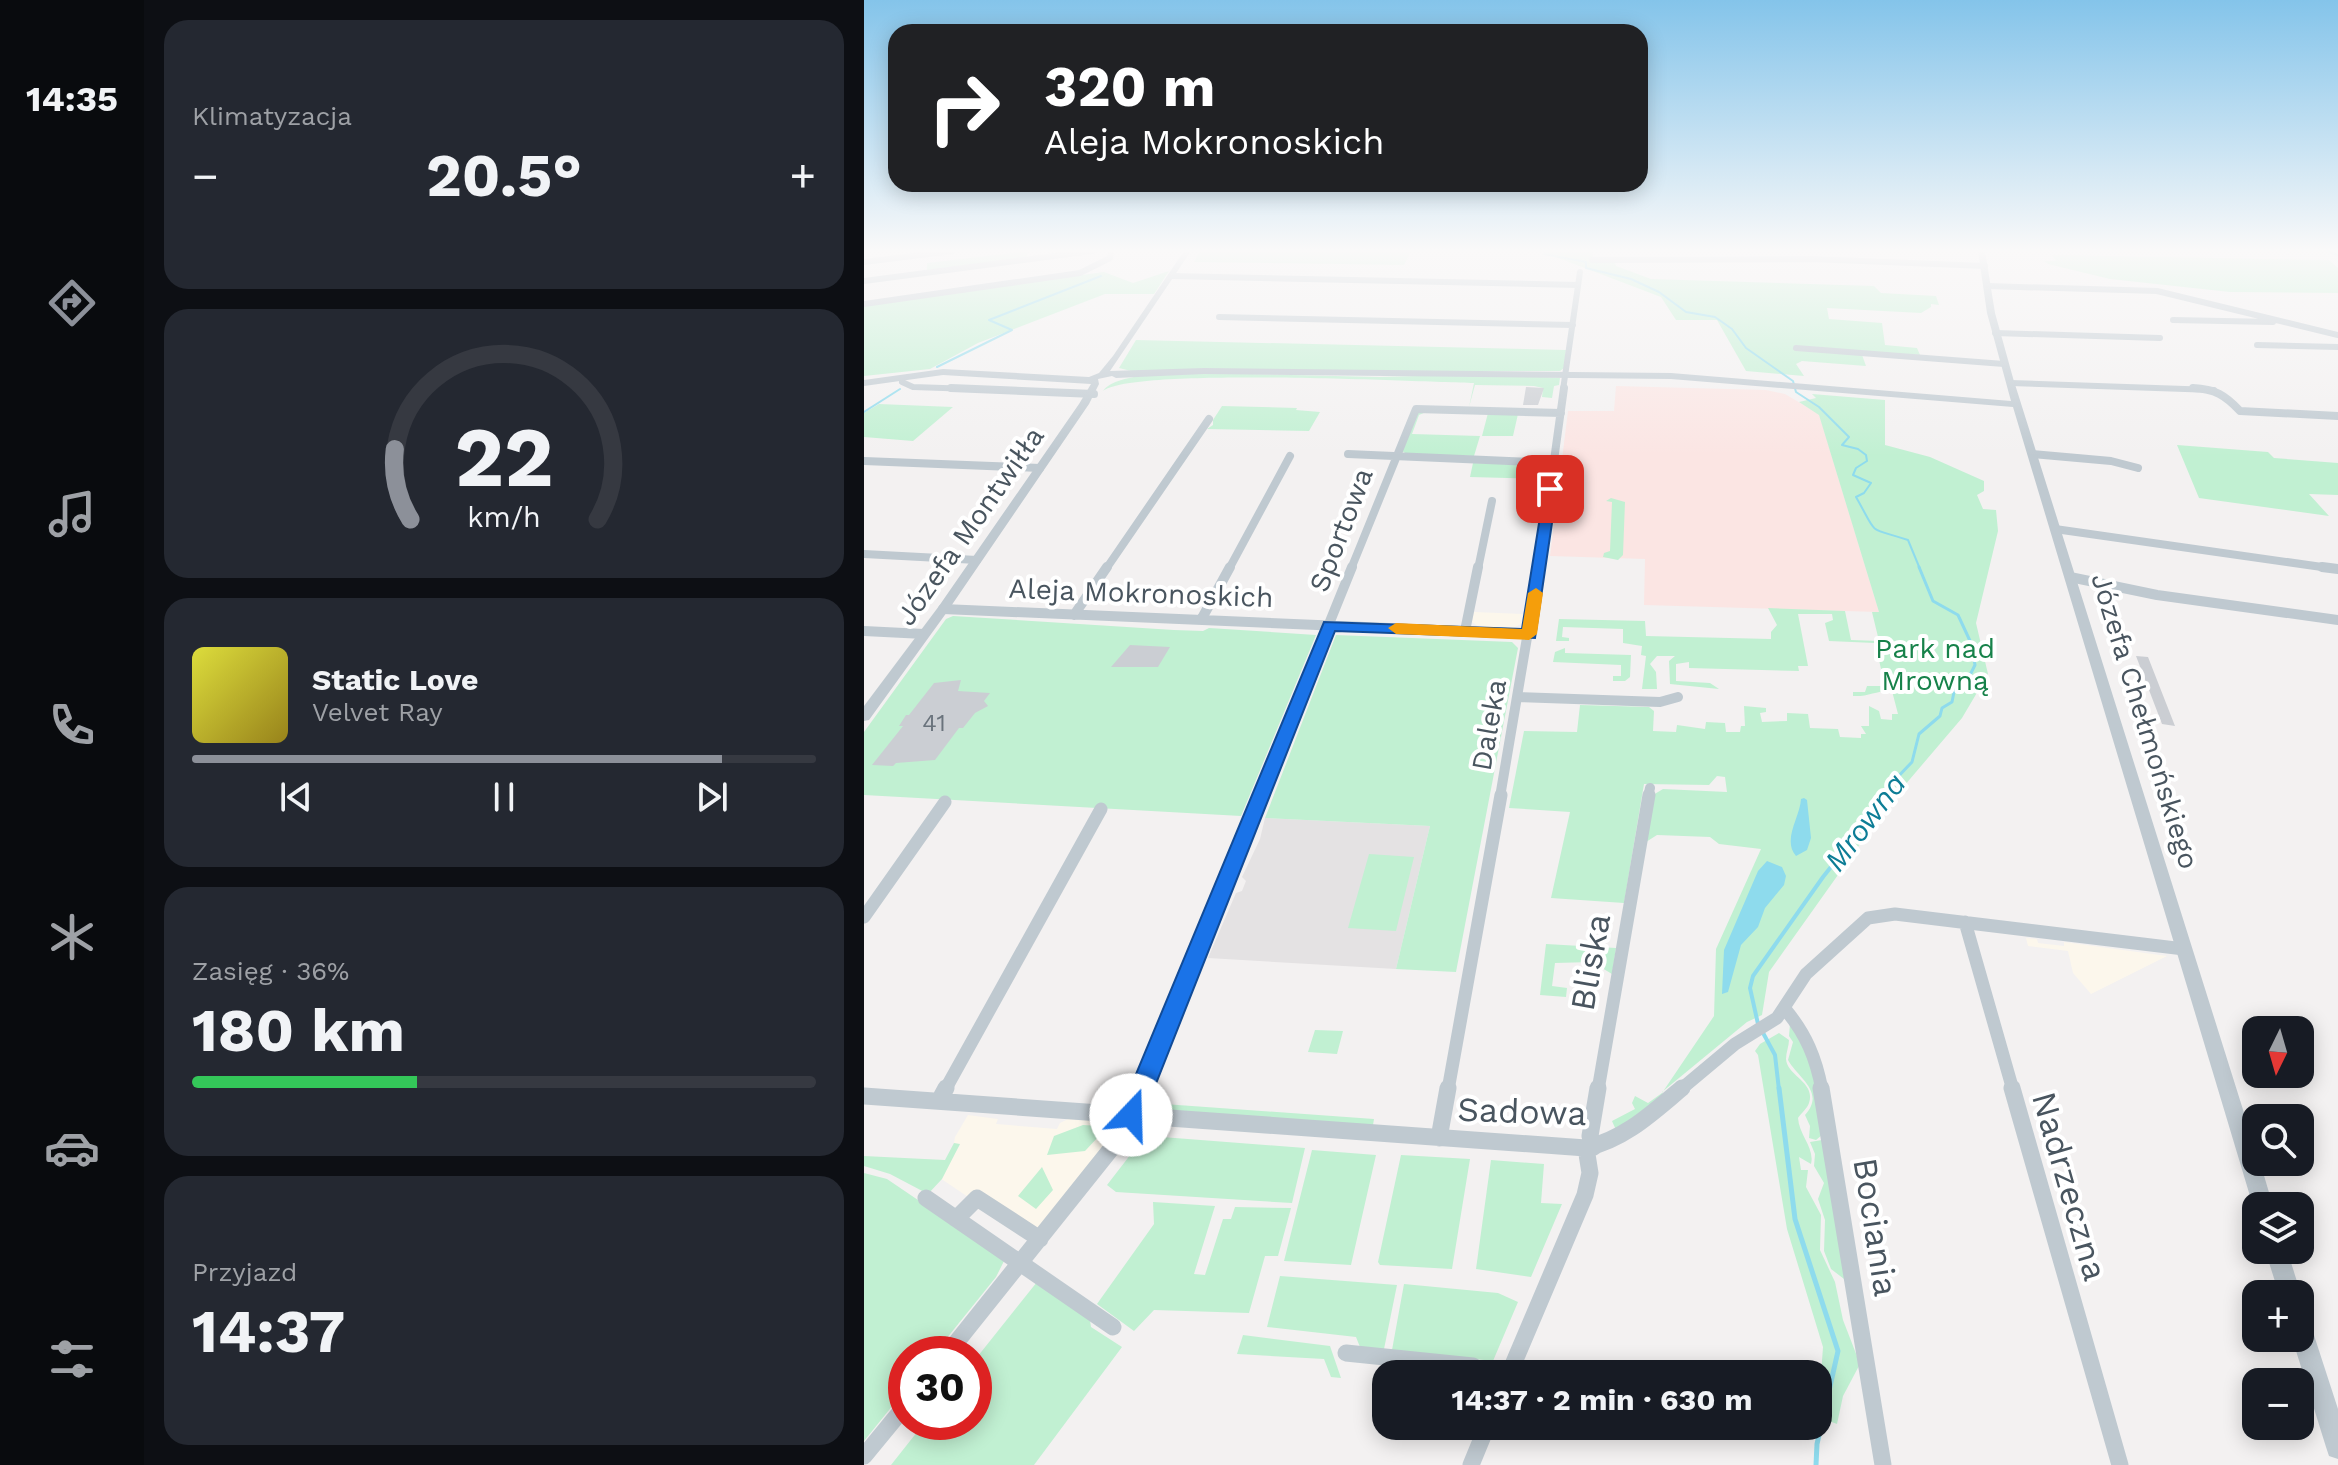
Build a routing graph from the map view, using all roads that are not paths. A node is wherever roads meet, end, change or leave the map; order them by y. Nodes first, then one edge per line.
1 (1142, 319) edge
2 (1324, 319) edge
3 (1574, 319) edge
4 (1993, 319) edge
5 (2279, 319) edge
6 (2173, 320) dead end
7 (2290, 322) junction
8 (1573, 325) junction
9 (1995, 333) junction
10 (2338, 335) edge
11 (2160, 338) dead end
12 (2257, 345) dead end
13 (2338, 347) edge
14 (1796, 348) dead end
15 (2004, 364) junction
16 (1566, 374) junction
17 (1104, 378) junction
18 (902, 382) dead end
19 (864, 383) edge
20 (2010, 383) junction
21 (1090, 397) junction
22 (2016, 404) junction
23 (1561, 413) junction
24 (2338, 416) edge
25 (1209, 419) dead end
26 (1348, 454) dead end
27 (2032, 454) junction
28 (1290, 456) dead end
29 (1396, 456) junction
30 (864, 461) edge
31 (1554, 463) junction
32 (1040, 468) junction
33 (2138, 468) dead end
34 (1492, 501) dead end
35 (2055, 529) junction
36 (864, 554) edge
37 (977, 560) junction
38 (2338, 569) edge
39 (2070, 577) junction
40 (943, 609) junction
41 (1074, 615) junction
42 (1201, 620) junction
43 (2338, 620) edge
44 (1329, 625) junction
45 (864, 631) edge
46 (1465, 631) junction
47 (924, 634) junction
48 (1529, 634) junction
49 (1518, 697) junction
50 (1678, 697) dead end
51 (864, 716) edge
52 (1650, 788) dead end
53 (945, 802) dead end
54 (1101, 809) dead end
55 (864, 917) edge
56 (1965, 922) junction
57 (2184, 949) junction
58 (1785, 1009) junction
59 (864, 1096) edge
60 (939, 1101) junction
61 (1131, 1115) junction
62 (1439, 1138) junction
63 (1590, 1147) junction
64 (2259, 1192) edge
65 (926, 1198) dead end
66 (956, 1219) junction
67 (1040, 1239) junction
68 (1022, 1262) junction
69 (1113, 1327) dead end
70 (962, 1336) edge
71 (2308, 1352) edge
72 (1346, 1353) dead end
73 (1414, 1360) edge
74 (1515, 1360) edge
75 (888, 1427) edge
76 (1481, 1440) edge
77 (2338, 1447) edge
78 (864, 1456) edge
79 (1471, 1465) edge
80 (1883, 1465) edge
81 (2120, 1465) edge

1 - 17 street, Józefa Montwiłła
2 - 8 street
3 - 8 street, Daleka
4 - 9 street, Józefa Chełmońskiego
5 - 7 street
6 - 7 street
7 - 10 street
8 - 16 street, Daleka
9 - 11 street
9 - 15 street, Józefa Chełmońskiego
12 - 13 street
14 - 15 street
15 - 20 street, Józefa Chełmońskiego
16 - 17 street
16 - 22 street
16 - 23 street, Daleka
17 - 19 street
17 - 21 street, Józefa Montwiłła
18 - 21 street
20 - 22 street, Józefa Chełmońskiego
20 - 24 street
21 - 32 street, Józefa Montwiłła
22 - 27 street, Józefa Chełmońskiego
23 - 29 street, Sportowa
23 - 31 street, Daleka
25 - 41 street
26 - 29 street
27 - 33 street
27 - 35 street, Józefa Chełmońskiego
28 - 42 street
29 - 31 street
29 - 44 street, Sportowa
30 - 32 street
31 - 48 street, Daleka
32 - 37 street, Józefa Montwiłła
34 - 46 street
35 - 38 street
35 - 39 street, Józefa Chełmońskiego
36 - 37 street
37 - 40 street, Józefa Montwiłła
39 - 43 street
39 - 57 street, Józefa Chełmońskiego
40 - 41 street, Aleja Mokronoskich
40 - 47 street, Józefa Montwiłła
41 - 42 street, Aleja Mokronoskich
42 - 44 street, Aleja Mokronoskich
44 - 46 street, Aleja Mokronoskich
44 - 61 street, Sportowa
45 - 47 street
46 - 48 street, Aleja Mokronoskich
47 - 51 street, Józefa Montwiłła
48 - 49 street, Daleka
49 - 50 street
49 - 62 street, Daleka
52 - 63 street, Bliska
53 - 55 street
54 - 60 street
56 - 57 street, Sadowa
56 - 58 street, Sadowa
56 - 81 street, Nadrzeczna
57 - 64 street, Józefa Chełmońskiego
58 - 63 street, Sadowa
58 - 80 street, Bociania
59 - 60 street, Sadowa
60 - 61 street, Sadowa
61 - 62 street, Sadowa
61 - 67 street, Sportowa
62 - 63 street, Sadowa
63 - 74 street, Bliska
65 - 66 street
66 - 67 street
66 - 68 street
67 - 68 street, Sportowa
68 - 69 street
68 - 70 street, Sportowa
71 - 77 street
72 - 73 street
75 - 78 street
76 - 79 street

